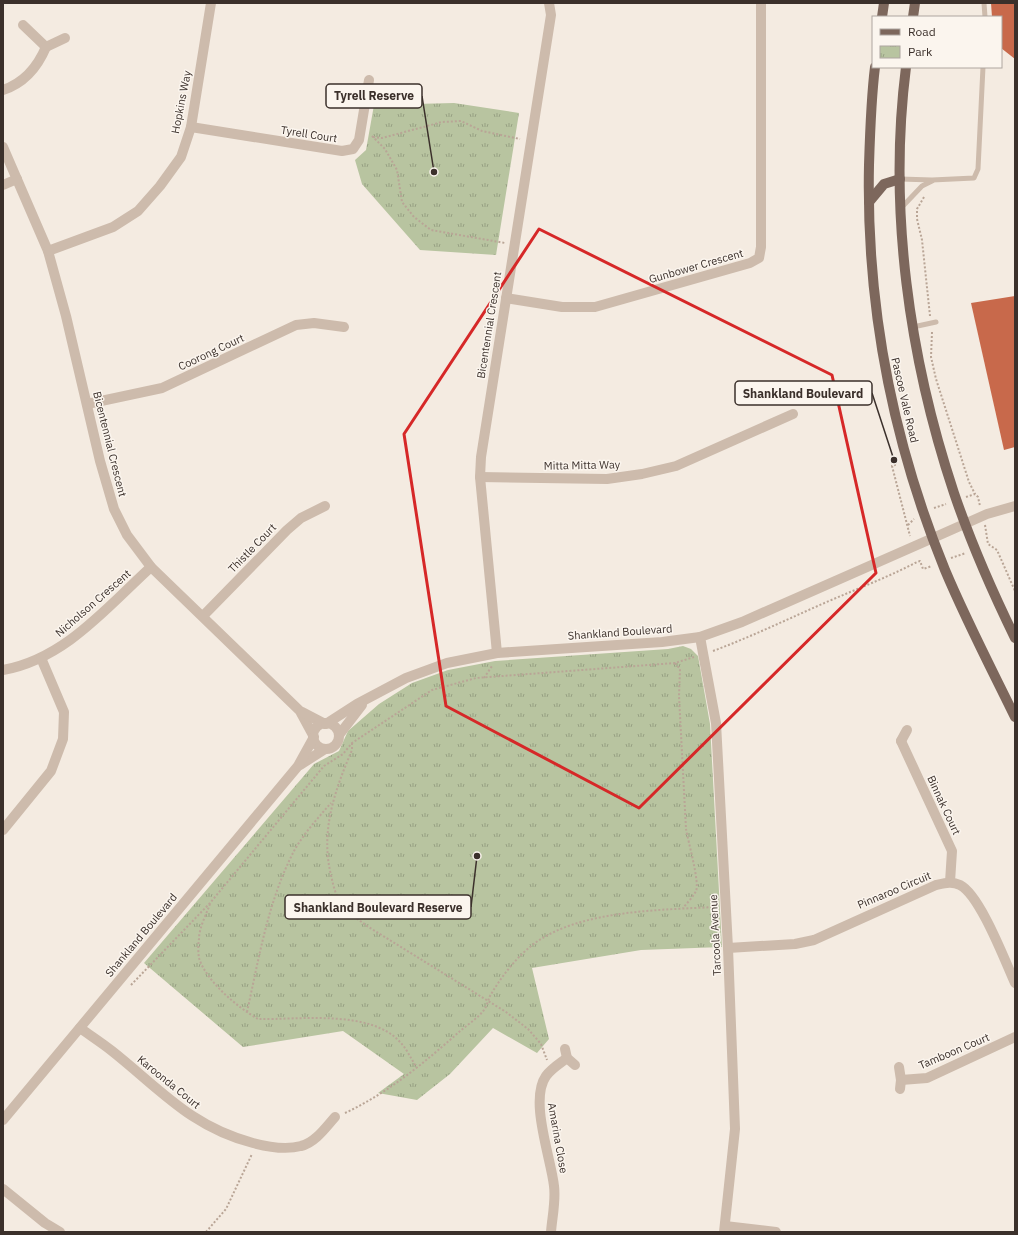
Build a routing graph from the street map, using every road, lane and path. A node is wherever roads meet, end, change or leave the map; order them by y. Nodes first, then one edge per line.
1 (211, 3) edge
2 (549, 3) edge
3 (761, 3) edge
4 (884, 3) edge
5 (915, 3) edge
6 (984, 3) edge
7 (882, 16) edge
8 (913, 16) edge
9 (985, 16) edge
10 (23, 25) dead end
11 (66, 38) dead end
12 (46, 47) junction
13 (875, 68) edge
14 (906, 68) edge
15 (983, 68) edge
16 (369, 80) dead end
17 (3, 90) edge
18 (191, 127) junction
19 (360, 135) junction
20 (372, 136) junction
21 (531, 141) junction
22 (3, 147) edge
23 (17, 179) junction
24 (900, 179) junction
25 (932, 180) junction
26 (3, 185) edge
27 (913, 195) junction
28 (869, 202) junction
29 (900, 208) junction
30 (514, 244) junction
31 (48, 252) junction
32 (506, 298) junction
33 (934, 322) junction
34 (344, 327) dead end
35 (913, 327) junction
36 (87, 404) junction
37 (793, 414) dead end
38 (894, 460) dead end
39 (480, 477) junction
40 (975, 494) dead end
41 (325, 506) dead end
42 (1015, 506) edge
43 (965, 524) junction
44 (933, 538) junction
45 (914, 546) junction
46 (920, 561) junction
47 (942, 561) junction
48 (151, 567) junction
49 (203, 616) junction
50 (700, 637) junction
51 (1015, 638) edge
52 (496, 653) junction
53 (703, 654) junction
54 (41, 658) junction
55 (675, 663) junction
56 (3, 670) edge
57 (369, 698) junction
58 (300, 711) junction
59 (1015, 717) edge
60 (326, 724) junction
61 (907, 730) dead end
62 (339, 735) junction
63 (314, 736) junction
64 (352, 742) junction
65 (325, 749) junction
66 (298, 766) junction
67 (332, 802) junction
68 (3, 830) edge
69 (950, 882) junction
70 (210, 903) junction
71 (726, 906) junction
72 (682, 908) junction
73 (728, 948) junction
74 (1015, 984) edge
75 (130, 987) dead end
76 (488, 1001) junction
77 (247, 1013) junction
78 (80, 1028) junction
79 (1015, 1036) edge
80 (569, 1057) dead end
81 (899, 1067) dead end
82 (417, 1068) junction
83 (551, 1071) junction
84 (335, 1117) joint
85 (3, 1120) edge
86 (257, 1144) junction
87 (3, 1189) edge
88 (725, 1229) edge
89 (60, 1232) edge
90 (206, 1232) edge
91 (551, 1232) edge
92 (776, 1232) edge

1 - 18 street, Hopkins Way
2 - 21 street, Bicentennial Crescent
3 - 32 street, Gunbower Crescent
4 - 7 main road
5 - 8 main road
6 - 9 lane
10 - 12 street
11 - 12 street
12 - 17 street
13 - 28 main road, Pascoe Vale Road
14 - 24 main road, Pascoe Vale Road
15 - 25 lane
16 - 19 street, Tyrell Court
18 - 19 street, Tyrell Court
18 - 31 street, Hopkins Way
19 - 20 path
20 - 21 path
20 - 30 path
21 - 30 street, Bicentennial Crescent
22 - 23 street, Bicentennial Crescent
23 - 26 street
23 - 31 street, Bicentennial Crescent
24 - 25 lane
24 - 28 main road
24 - 29 main road, Pascoe Vale Road
25 - 27 lane
27 - 29 lane
27 - 33 path
28 - 44 main road, Pascoe Vale Road
29 - 35 main road, Pascoe Vale Road
30 - 32 street, Bicentennial Crescent
31 - 36 street, Bicentennial Crescent
32 - 39 street, Bicentennial Crescent
33 - 35 lane
33 - 40 path
34 - 36 street, Coorong Court
35 - 43 main road, Pascoe Vale Road
36 - 48 street, Bicentennial Crescent
37 - 39 street, Mitta Mitta Way
38 - 45 path
39 - 52 street, Bicentennial Crescent
41 - 49 street, Thistle Court
42 - 43 street, Shankland Boulevard
43 - 44 street, Shankland Boulevard
43 - 51 main road, Pascoe Vale Road
44 - 45 street, Shankland Boulevard
44 - 47 main road, Pascoe Vale Road
45 - 46 path
45 - 50 street, Shankland Boulevard
46 - 47 path
46 - 53 path
47 - 59 main road, Pascoe Vale Road
48 - 49 street, Bicentennial Crescent
48 - 54 street, Nicholson Crescent
49 - 58 street, Bicentennial Crescent
50 - 52 street, Shankland Boulevard
50 - 53 street, Tarcoola Avenue
52 - 57 street, Shankland Boulevard
53 - 55 path
53 - 71 street, Tarcoola Avenue
54 - 56 street, Nicholson Crescent
54 - 68 street
55 - 64 path
55 - 72 path
57 - 60 street, Shankland Boulevard
57 - 62 street, Shankland Boulevard
58 - 60 street, Bicentennial Crescent
58 - 63 street, Bicentennial Crescent
60 - 62 street
60 - 63 street
61 - 69 street, Binnak Court
62 - 65 street
63 - 65 street
63 - 66 street, Shankland Boulevard
64 - 67 path
64 - 70 path
65 - 66 street, Shankland Boulevard
66 - 78 street, Shankland Boulevard
67 - 76 path
67 - 77 path
69 - 73 street, Pinnaroo Circuit
69 - 74 street
70 - 75 path
70 - 77 path
71 - 72 path
71 - 73 street, Tarcoola Avenue
72 - 76 path
73 - 88 street, Tarcoola Avenue
76 - 82 path
76 - 83 path
77 - 82 path
78 - 85 street, Shankland Boulevard
78 - 86 street, Karoonda Court
79 - 81 street, Tamboon Court
80 - 83 street, Amarina Close
82 - 84 path
83 - 91 street, Amarina Close
84 - 86 street, Karoonda Court
86 - 90 path
87 - 89 street
88 - 92 street

